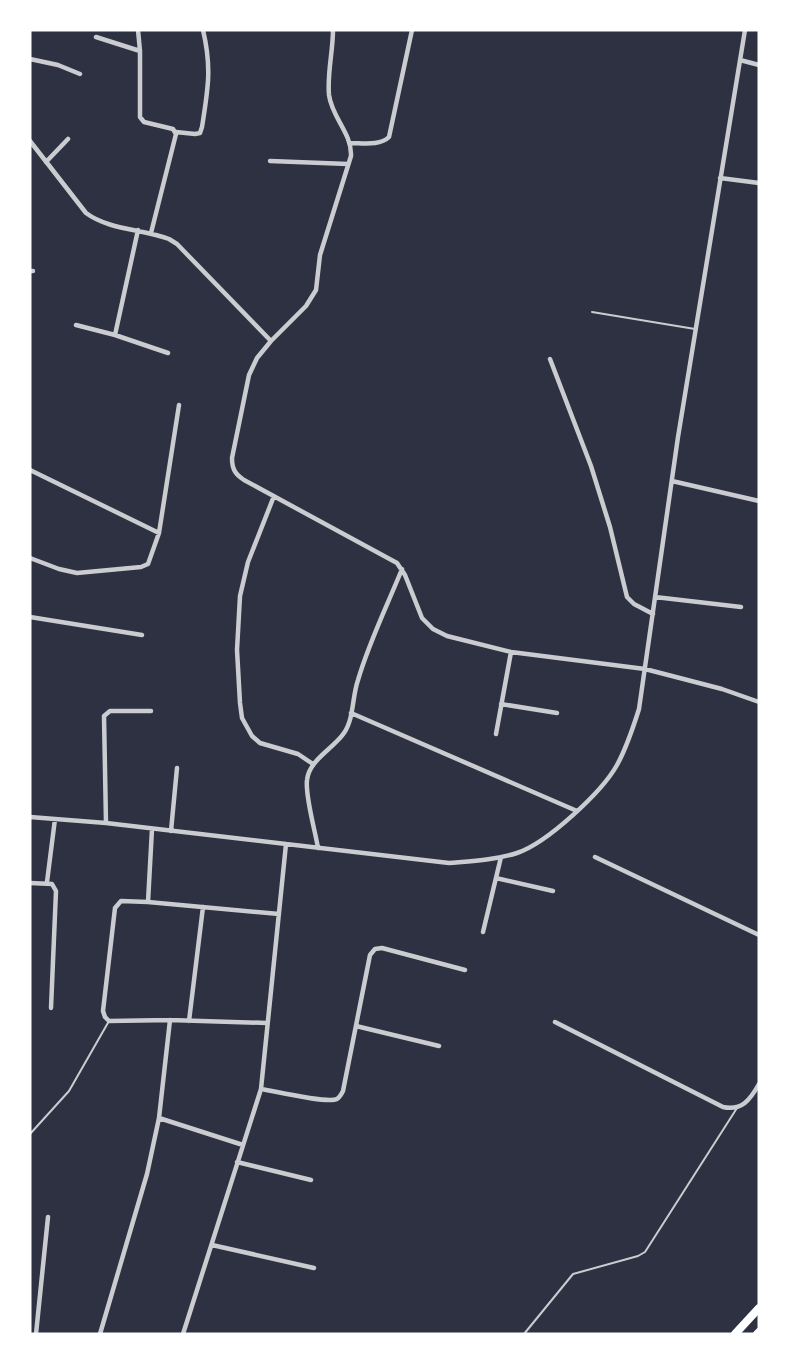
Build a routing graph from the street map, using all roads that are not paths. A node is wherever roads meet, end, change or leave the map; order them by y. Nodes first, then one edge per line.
1 (138, 30) edge
2 (203, 30) edge
3 (333, 30) edge
4 (412, 30) edge
5 (745, 30) edge
6 (96, 37) dead end
7 (140, 51) junction
8 (30, 59) edge
9 (740, 60) junction
10 (759, 65) edge
11 (80, 74) dead end
12 (176, 132) junction
13 (68, 139) dead end
14 (30, 141) edge
15 (350, 143) junction
16 (270, 161) dead end
17 (46, 162) junction
18 (348, 164) junction
19 (720, 178) junction
20 (759, 183) edge
21 (138, 230) junction
22 (151, 233) junction
23 (592, 312) dead end
24 (76, 325) dead end
25 (695, 329) junction
26 (115, 335) junction
27 (271, 341) junction
28 (168, 352) dead end
29 (549, 359) dead end
30 (179, 405) dead end
31 (31, 471) edge
32 (30, 478) edge
33 (672, 482) junction
34 (274, 496) junction
35 (759, 501) edge
36 (159, 533) junction
37 (30, 558) edge
38 (402, 569) junction
39 (655, 597) junction
40 (741, 607) dead end
41 (653, 614) junction
42 (30, 617) edge
43 (142, 635) dead end
44 (511, 652) junction
45 (645, 669) junction
46 (759, 702) edge
47 (501, 704) junction
48 (151, 711) dead end
49 (351, 713) junction
50 (557, 713) dead end
51 (496, 734) dead end
52 (313, 764) junction
53 (177, 768) dead end
54 (577, 811) junction
55 (30, 817) edge
56 (55, 819) junction
57 (106, 823) junction
58 (152, 829) junction
59 (171, 831) junction
60 (286, 844) junction
61 (318, 848) junction
62 (501, 856) junction
63 (595, 856) dead end
64 (496, 878) junction
65 (47, 882) junction
66 (30, 883) edge
67 (553, 891) dead end
68 (148, 902) junction
69 (203, 907) junction
70 (279, 914) junction
71 (483, 932) dead end
72 (759, 935) edge
73 (465, 970) dead end
74 (51, 1008) dead end
75 (170, 1020) junction
76 (189, 1021) junction
77 (109, 1022) junction
78 (555, 1022) dead end
79 (267, 1023) junction
80 (356, 1026) junction
81 (439, 1046) dead end
82 (759, 1084) edge
83 (261, 1089) junction
84 (737, 1108) junction
85 (159, 1118) junction
86 (30, 1134) edge
87 (243, 1145) junction
88 (237, 1162) junction
89 (311, 1180) dead end
90 (48, 1217) dead end
91 (212, 1245) junction
92 (314, 1268) dead end
93 (759, 1308) edge
94 (36, 1334) edge
95 (100, 1334) edge
96 (183, 1334) edge
97 (524, 1334) edge
98 (735, 1334) edge

1 - 7 street
2 - 12 street
3 - 15 street
4 - 15 street
5 - 9 street
6 - 7 street
7 - 12 street
8 - 11 street
9 - 10 street
9 - 19 street
12 - 22 street
13 - 17 street
14 - 17 street
15 - 18 street
16 - 18 street
17 - 21 street
18 - 27 street
19 - 20 street
19 - 25 street
21 - 22 street
21 - 26 street
22 - 27 street
23 - 25 lane
24 - 26 street
25 - 33 street
26 - 28 street
27 - 34 street
29 - 41 street
30 - 36 street
31 - 32 street
31 - 36 street
33 - 35 street
33 - 39 street
34 - 38 street
34 - 52 street
36 - 37 street
38 - 44 street
38 - 49 street
39 - 40 street
39 - 41 street
41 - 45 street
42 - 43 street
44 - 45 street
44 - 47 street
45 - 46 street
45 - 54 street
47 - 50 street
47 - 51 street
48 - 57 street
49 - 52 street
49 - 54 street
52 - 61 street
53 - 59 street
54 - 62 street
55 - 56 street
56 - 57 street
56 - 65 street
57 - 58 street
58 - 59 street
58 - 68 street
59 - 60 street
60 - 61 street
60 - 70 street
61 - 62 street
62 - 64 street
63 - 72 street
64 - 67 street
64 - 71 street
65 - 66 street
65 - 74 street
68 - 69 street
68 - 77 street
69 - 70 street
69 - 76 street
70 - 79 street
73 - 80 street
75 - 76 street
75 - 77 street
75 - 85 street
76 - 79 street
77 - 86 lane
78 - 84 street
79 - 83 street
80 - 81 street
80 - 83 street
82 - 84 street
83 - 87 street
84 - 97 lane
85 - 87 street
85 - 95 street
87 - 88 street
88 - 89 street
88 - 91 street
90 - 94 street
91 - 92 street
91 - 96 street
93 - 98 highway

